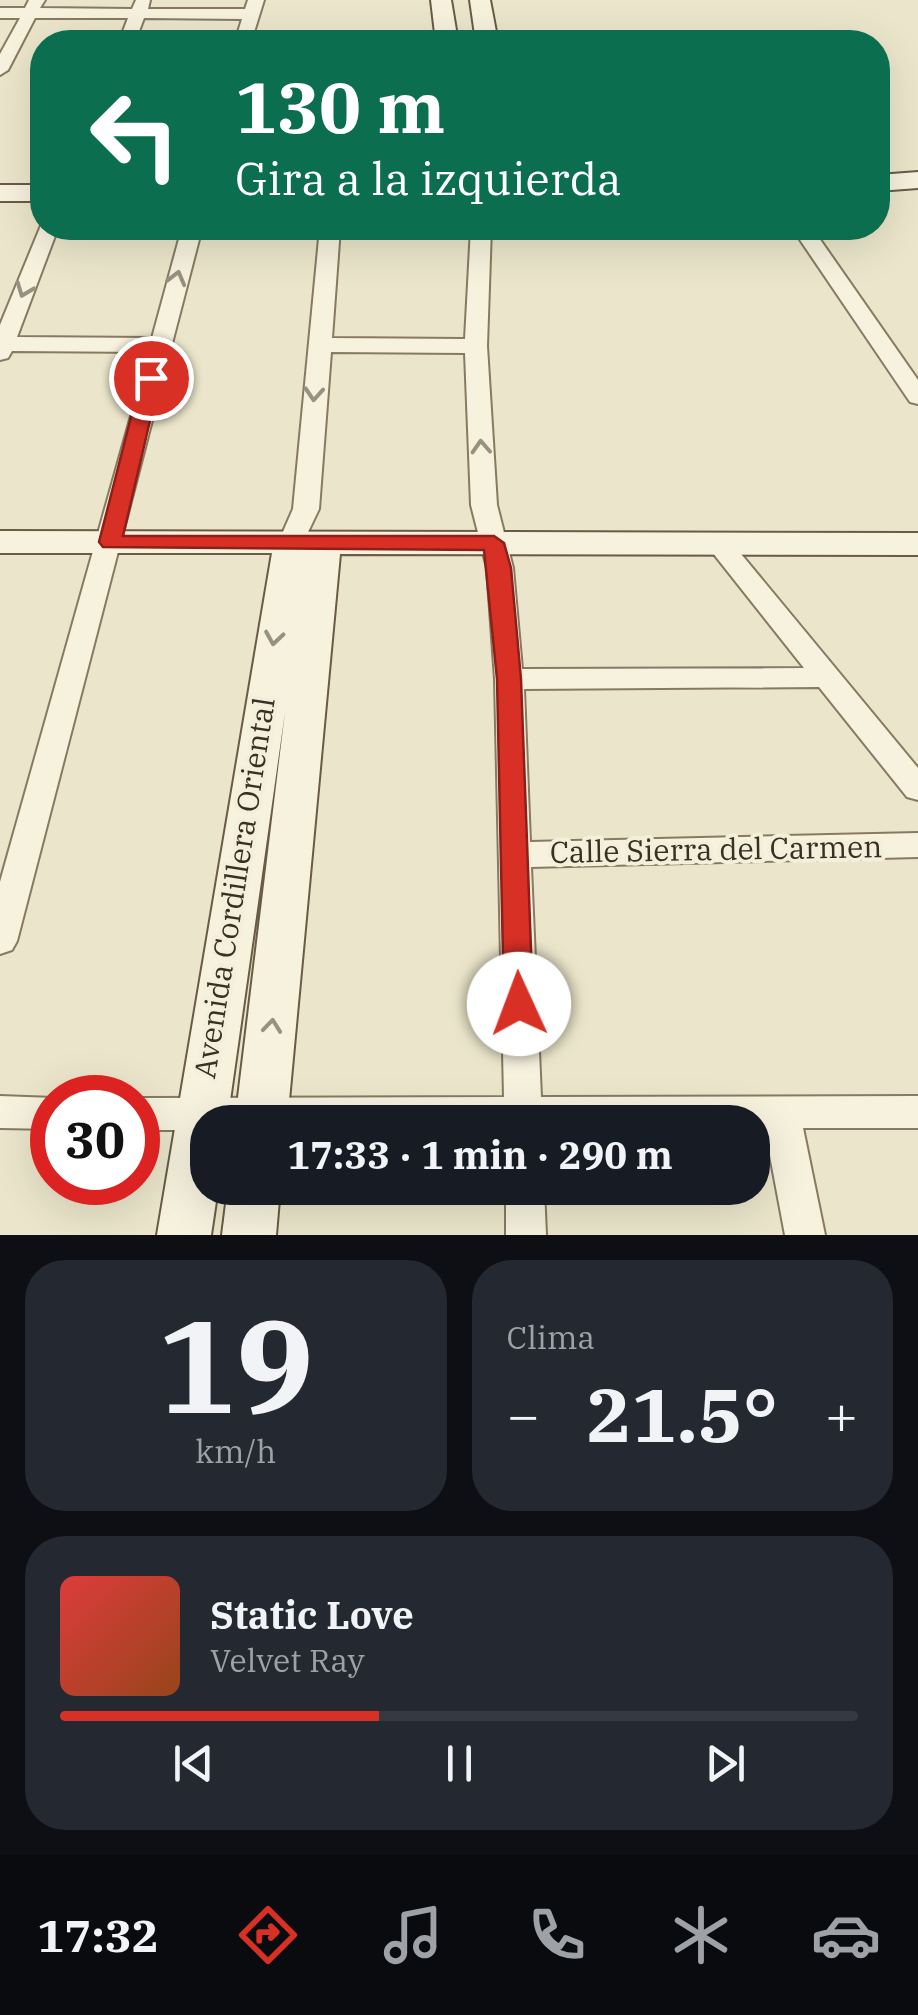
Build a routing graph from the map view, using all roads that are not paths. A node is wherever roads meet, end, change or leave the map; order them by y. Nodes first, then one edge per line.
1 (441, 0) edge
2 (480, 0) edge
3 (33, 7) edge
4 (141, 7) edge
5 (254, 7) edge
6 (0, 13) edge
7 (131, 30) edge
8 (445, 30) edge
9 (485, 30) edge
10 (0, 70) edge
11 (918, 165) edge
12 (890, 167) edge
13 (918, 180) edge
14 (890, 183) edge
15 (0, 193) edge
16 (30, 193) edge
17 (0, 211) edge
18 (30, 211) edge
19 (43, 240) edge
20 (189, 240) edge
21 (329, 240) edge
22 (480, 240) edge
23 (810, 240) edge
24 (159, 345) junction
25 (317, 345) junction
26 (476, 346) junction
27 (2, 349) edge
28 (918, 396) edge
29 (307, 532) junction
30 (0, 542) edge
31 (110, 542) junction
32 (494, 543) junction
33 (718, 544) junction
34 (916, 546) edge
35 (825, 677) junction
36 (509, 679) junction
37 (918, 789) edge
38 (918, 845) edge
39 (513, 855) junction
40 (0, 942) edge
41 (202, 1105) edge
42 (262, 1105) edge
43 (522, 1105) edge
44 (0, 1112) edge
45 (30, 1112) edge
46 (770, 1112) edge
47 (780, 1112) junction
48 (918, 1112) edge
49 (160, 1114) edge
50 (190, 1115) edge
51 (190, 1190) edge
52 (252, 1205) edge
53 (525, 1205) edge
54 (184, 1235) edge
55 (249, 1235) edge
56 (526, 1235) edge
57 (805, 1235) edge

1 - 8 street
2 - 9 street
3 - 4 street
3 - 6 street
3 - 10 street
4 - 5 street
4 - 7 street
11 - 12 street
13 - 14 street
15 - 16 street
17 - 18 street
19 -> 27 street
24 -> 20 street
21 - 25 street
22 - 26 street
23 - 28 street
24 - 27 street
24 - 31 street
25 - 26 street
25 -> 29 street
32 -> 26 street
29 - 31 street
29 - 32 street
29 -> 41 street, Avenida Cordillera Oriental
42 -> 29 street, Avenida Cordillera Oriental
30 - 31 street
31 - 40 street
32 - 33 street
32 - 36 street
33 - 34 street
33 - 35 street
35 - 36 street
35 - 37 street
36 - 39 street
38 - 39 street, Calle Sierra del Carmen
39 - 43 street
44 - 45 street
46 - 47 street
47 - 48 street
47 - 57 street
49 - 50 street
51 - 54 street, Avenida Cordillera Oriental
52 - 55 street
53 - 56 street

